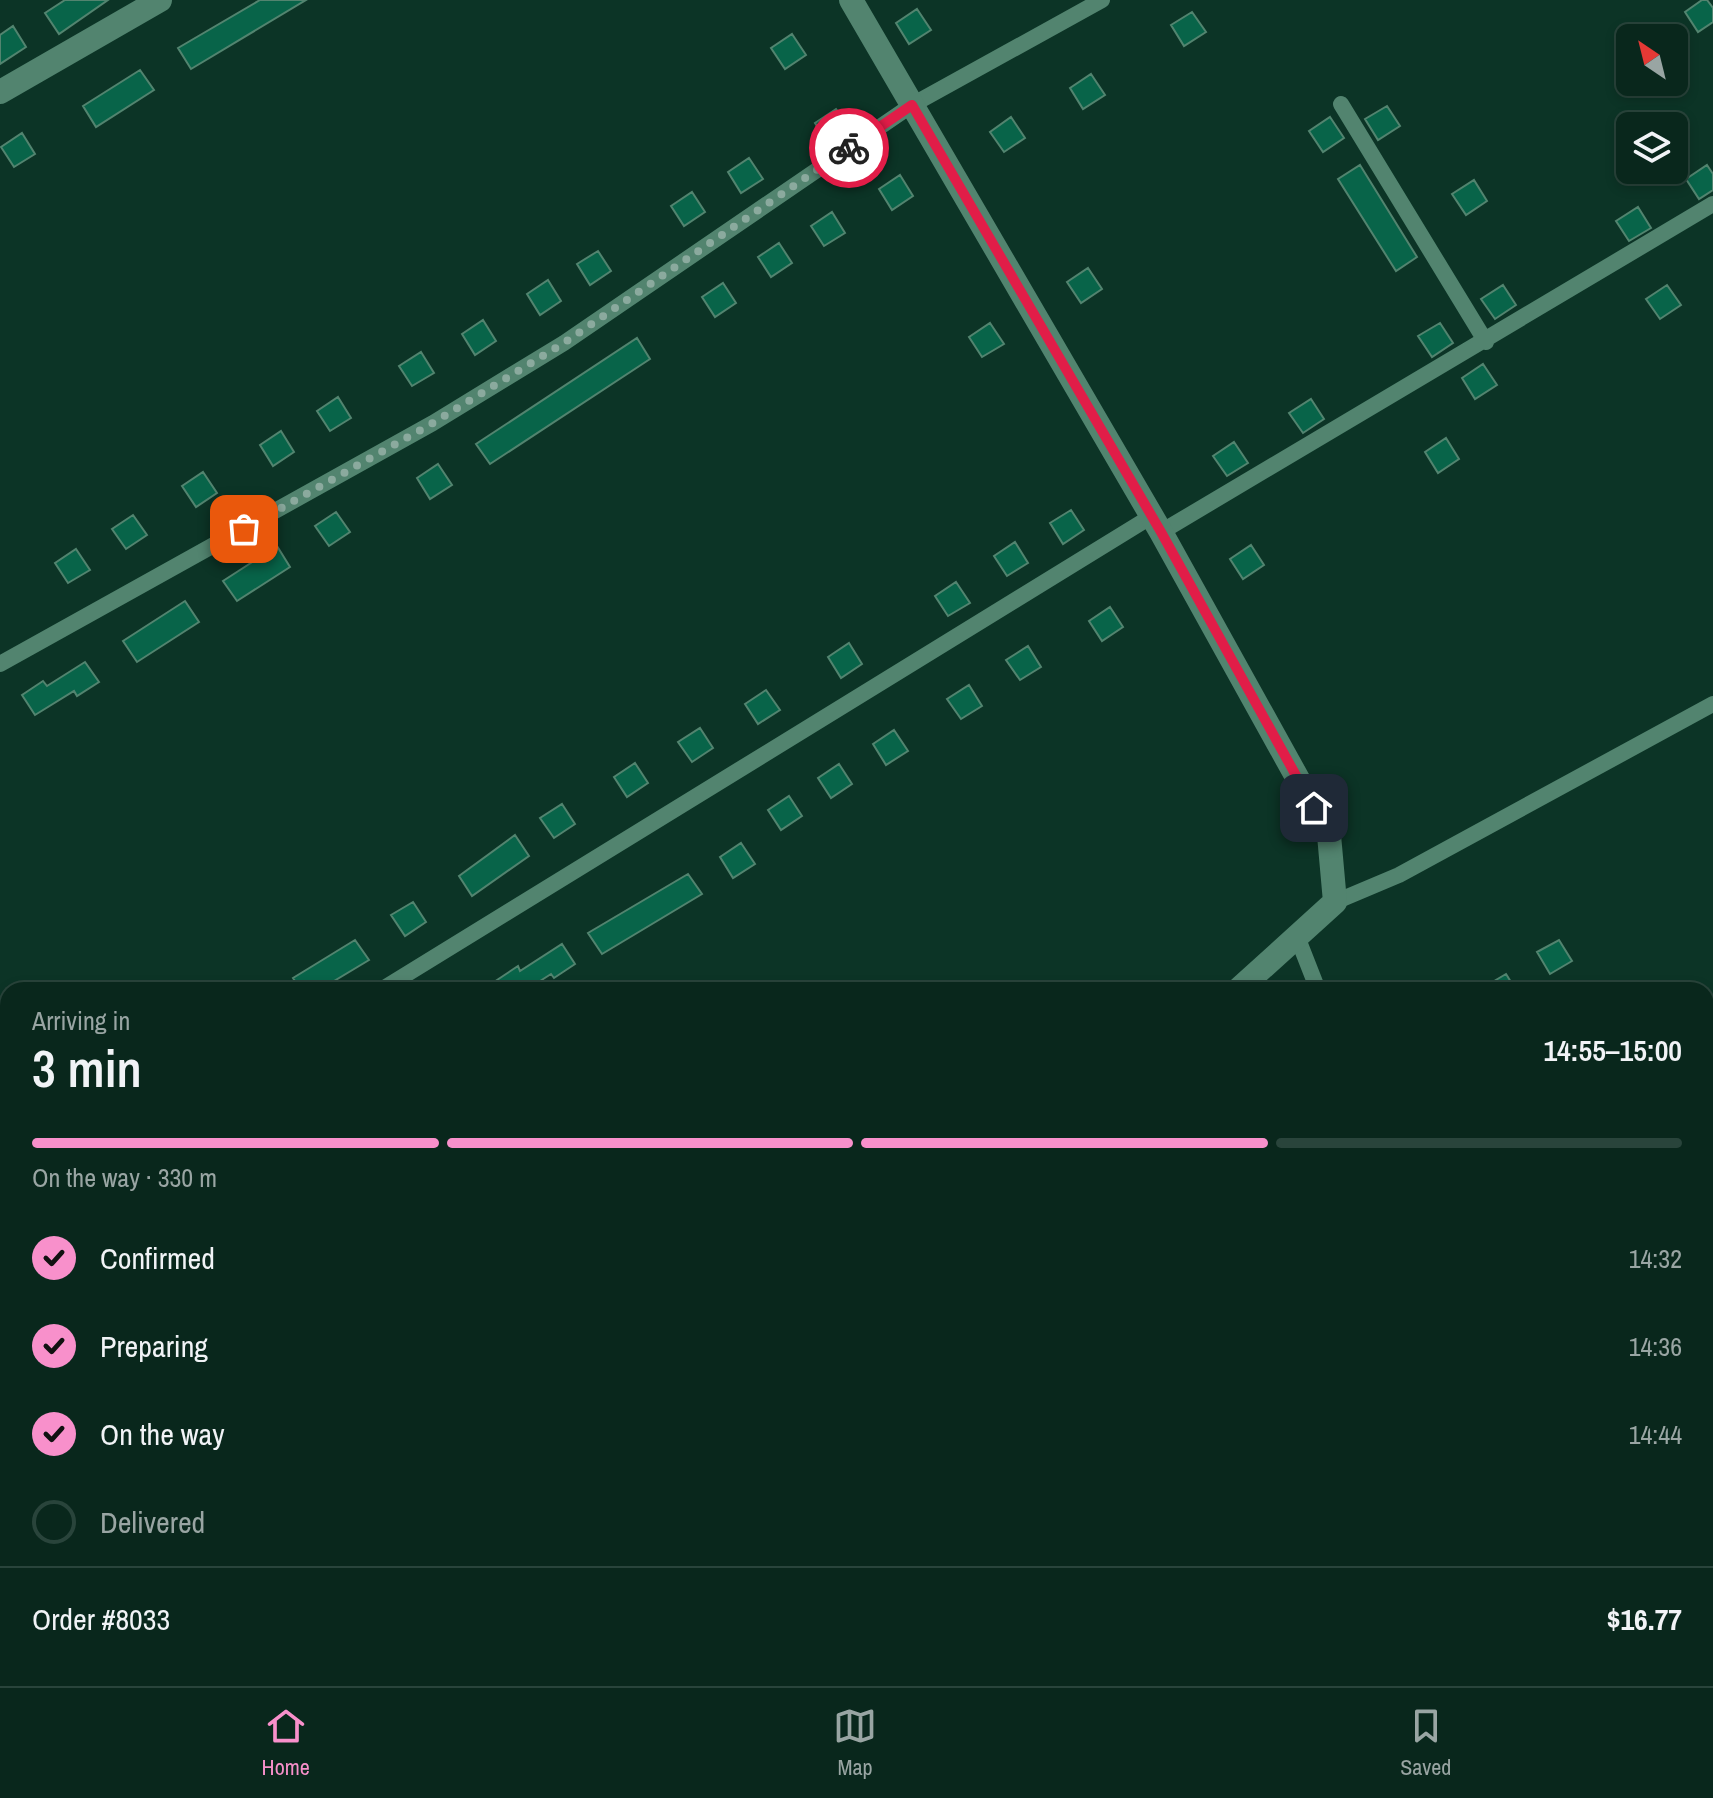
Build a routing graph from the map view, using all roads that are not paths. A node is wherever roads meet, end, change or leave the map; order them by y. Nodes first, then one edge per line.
1 (160, 0) edge
2 (851, 0) edge
3 (1102, 0) edge
4 (0, 92) edge
5 (1341, 104) dead end
6 (912, 105) junction
7 (1713, 204) edge
8 (1486, 342) junction
9 (1157, 524) junction
10 (0, 664) edge
11 (1713, 704) edge
12 (1335, 902) junction
13 (1298, 939) junction
14 (394, 982) edge
15 (1247, 982) edge
16 (1315, 982) edge

1 - 4 street
2 - 6 street
3 - 6 street
5 - 8 street
6 - 9 street
6 - 10 street
7 - 8 street
8 - 9 street
9 - 12 street
9 - 14 street
11 - 12 street
12 - 13 street
13 - 15 street
13 - 16 street

